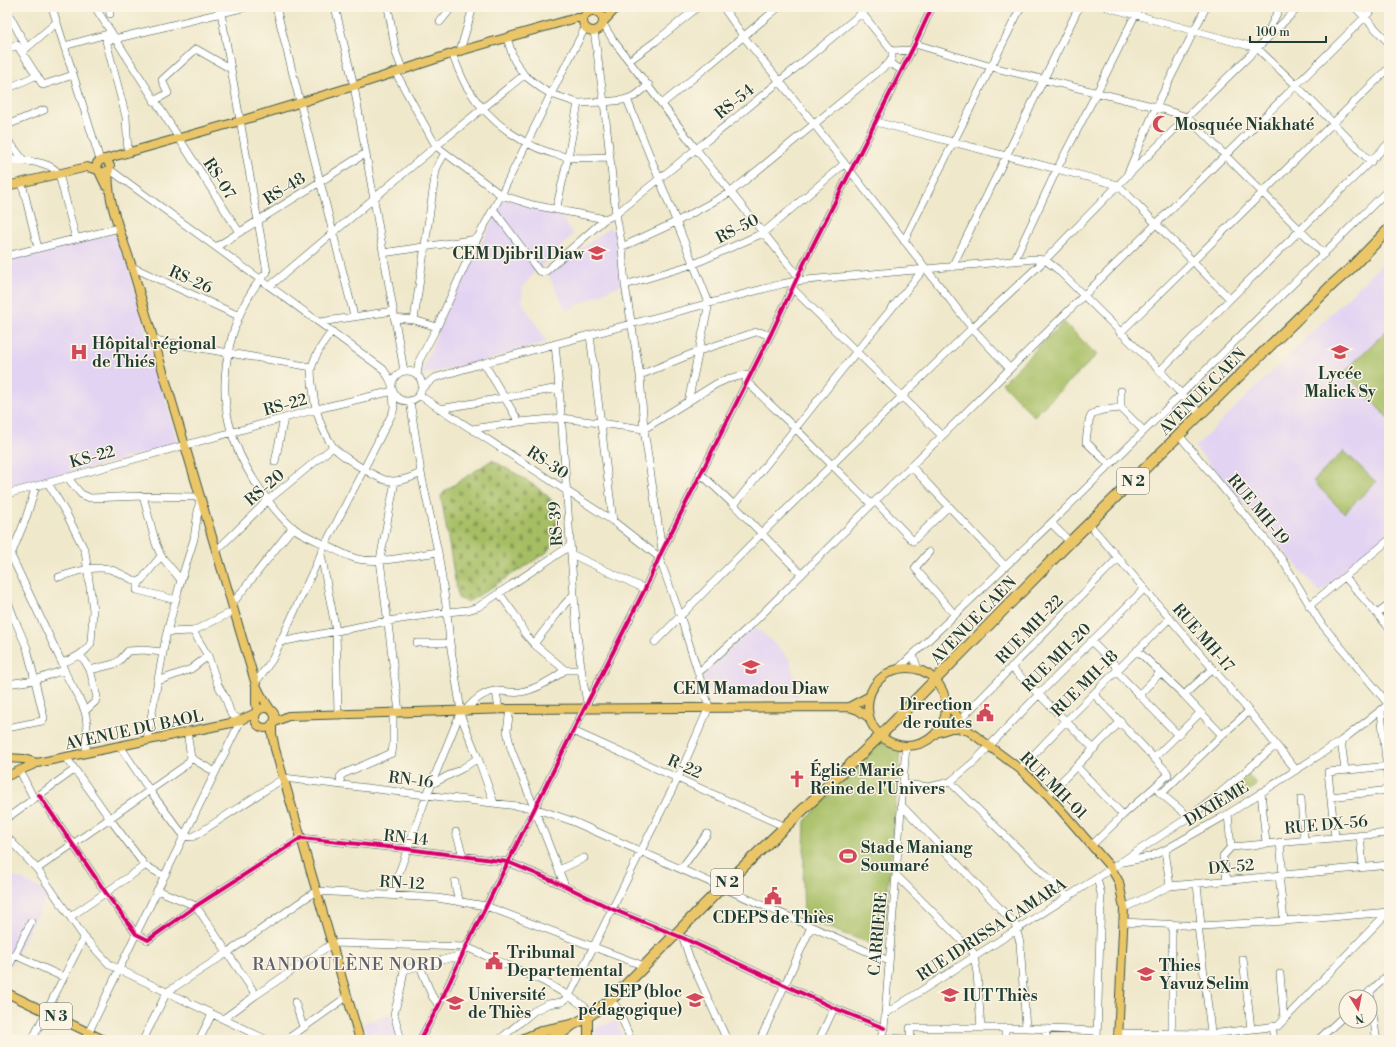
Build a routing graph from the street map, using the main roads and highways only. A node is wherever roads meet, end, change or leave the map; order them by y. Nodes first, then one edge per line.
1 (616, 7) edge
2 (597, 10) edge
3 (592, 26) junction
4 (125, 154) junction
5 (101, 160) junction
6 (82, 168) junction
7 (109, 169) junction
8 (99, 170) junction
9 (7, 186) edge
10 (108, 190) junction
11 (1389, 229) edge
12 (936, 680) junction
13 (256, 684) junction
14 (868, 697) junction
15 (946, 702) junction
16 (849, 707) junction
17 (271, 710) junction
18 (257, 712) junction
19 (288, 716) junction
20 (868, 717) junction
21 (239, 721) junction
22 (273, 724) junction
23 (259, 726) junction
24 (969, 731) junction
25 (936, 733) junction
26 (880, 736) junction
27 (275, 749) junction
28 (7, 758) edge
29 (37, 763) junction
30 (7, 776) edge
31 (7, 993) edge
32 (588, 1016) junction
33 (572, 1025) junction
34 (87, 1036) edge
35 (1118, 1036) edge
36 (104, 1040) edge
37 (360, 1040) edge
38 (522, 1040) edge
39 (552, 1040) edge
40 (588, 1040) edge

1 - 2 main road
1 - 3 main road
2 - 3 main road
2 - 3 main road
3 - 4 main road
4 - 5 main road
4 - 7 main road
5 - 6 main road
5 - 7 main road
5 - 8 main road
6 - 8 main road
6 - 9 main road
7 - 8 main road
7 - 10 main road
8 - 10 main road
10 - 13 main road
11 - 12 highway, AVENUE CAEN / N 2
12 - 14 main road
12 - 15 main road, RUE MH-01
12 - 26 highway, AVENUE CAEN / N 2
13 - 17 main road
13 - 18 main road
14 - 16 main road
14 - 20 main road
15 - 24 main road, RUE MH-01
15 - 25 main road
16 - 19 main road
16 - 20 main road
17 - 18 main road
17 - 19 main road
17 - 22 main road
18 - 21 main road
18 - 23 main road
19 - 22 main road
20 - 26 main road
21 - 23 main road
21 - 29 main road, AVENUE DU BAOL
22 - 23 main road
22 - 27 main road
23 - 27 main road
24 - 25 main road, RUE MH-01
24 - 35 main road, RUE MH-01
25 - 26 main road
26 - 32 highway, AVENUE CAEN / N 2
27 - 37 main road
28 - 29 main road, AVENUE DU BAOL
29 - 30 main road, AVENUE DU BAOL
31 - 34 main road, N 3
32 - 33 highway, AVENUE CAEN / N 2
32 - 40 main road
33 - 38 highway, AVENUE CAEN / N 2
33 - 39 highway, AVENUE CAEN / N 2
34 - 36 main road, N 3

